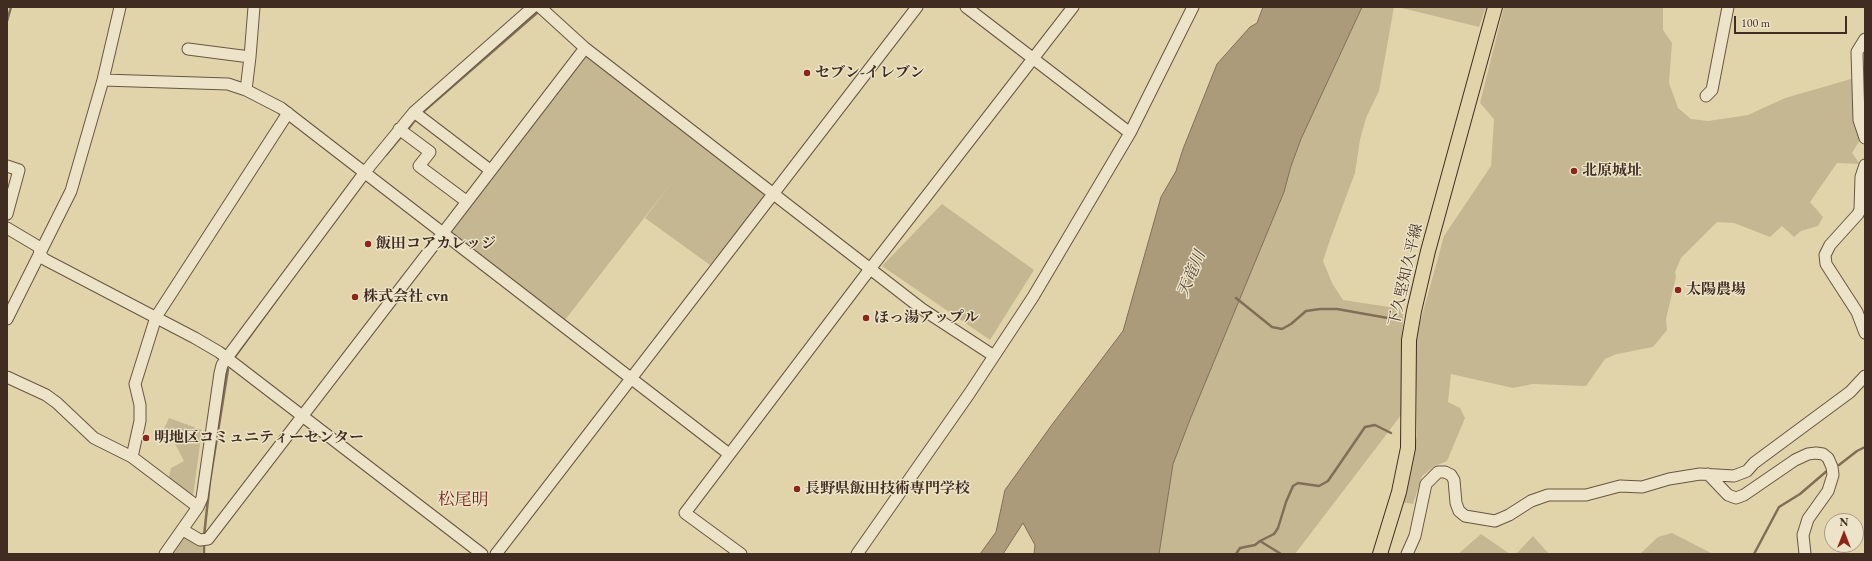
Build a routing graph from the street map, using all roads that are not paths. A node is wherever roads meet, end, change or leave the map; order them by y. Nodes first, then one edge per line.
1 (120, 7) edge
2 (254, 7) edge
3 (533, 7) edge
4 (540, 7) edge
5 (917, 7) edge
6 (966, 7) edge
7 (1073, 7) edge
8 (1193, 7) edge
9 (1495, 7) edge
10 (1728, 7) edge
11 (1865, 39) edge
12 (585, 48) junction
13 (188, 49) dead end
14 (250, 57) junction
15 (1034, 59) junction
16 (103, 80) junction
17 (246, 90) junction
18 (1706, 96) dead end
19 (414, 112) junction
20 (288, 113) junction
21 (399, 129) junction
22 (1130, 132) junction
23 (1865, 138) edge
24 (1865, 164) edge
25 (7, 166) edge
26 (490, 170) junction
27 (368, 175) junction
28 (773, 193) junction
29 (466, 200) junction
30 (7, 214) edge
31 (7, 228) edge
32 (443, 231) junction
33 (40, 254) junction
34 (870, 269) junction
35 (156, 317) junction
36 (7, 319) edge
37 (1865, 333) edge
38 (994, 356) junction
39 (226, 358) junction
40 (1865, 376) edge
41 (7, 377) edge
42 (631, 378) junction
43 (1865, 389) edge
44 (1850, 392) junction
45 (301, 416) junction
46 (729, 454) junction
47 (132, 457) junction
48 (1708, 474) junction
49 (198, 506) junction
50 (182, 530) junction
51 (165, 554) edge
52 (482, 554) edge
53 (496, 554) edge
54 (741, 554) edge
55 (857, 554) edge
56 (1380, 554) edge
57 (1407, 554) edge
58 (1805, 554) edge

1 - 16 street
2 - 14 street
3 - 19 street
4 - 12 street
5 - 28 street
6 - 15 street
7 - 15 street
8 - 22 street
9 - 56 main road, 下久堅知久平線
10 - 18 street
11 - 23 street
12 - 26 street
12 - 28 street
13 - 14 street
14 - 17 street
15 - 22 street
15 - 34 street
16 - 17 street
16 - 33 street
17 - 20 street
19 - 21 street
19 - 26 street
20 - 27 street
20 - 35 street
21 - 27 street
21 - 29 street
22 - 38 street
24 - 37 street
25 - 30 street
26 - 29 street
27 - 32 street
27 - 39 street
28 - 34 street
28 - 42 street
29 - 32 street
31 - 33 street
32 - 42 street
32 - 45 street
33 - 35 street
33 - 36 street
34 - 38 street
34 - 46 street
35 - 39 street
35 - 47 street
38 - 55 street
39 - 45 street
39 - 49 street
40 - 44 street
41 - 47 street
42 - 46 street
42 - 53 street
43 - 44 street
44 - 48 street
45 - 50 street
45 - 52 street
46 - 54 street
47 - 49 street
48 - 57 street
48 - 58 street
49 - 50 street
50 - 51 street

